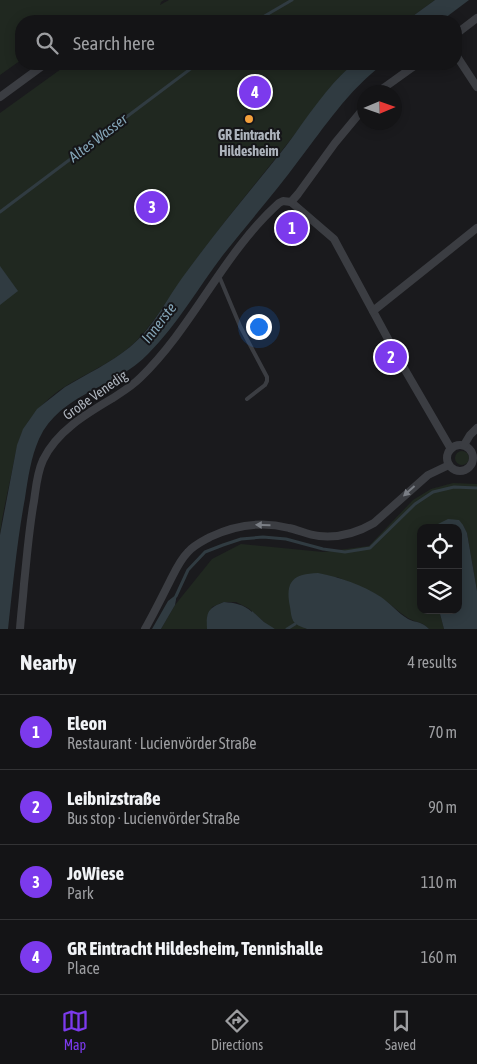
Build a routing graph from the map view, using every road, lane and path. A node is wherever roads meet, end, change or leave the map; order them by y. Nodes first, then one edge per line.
1 (477, 18) edge
2 (462, 29) edge
3 (462, 64) edge
4 (37, 70) edge
5 (408, 70) edge
6 (388, 85) edge
7 (477, 87) edge
8 (0, 97) edge
9 (357, 116) edge
10 (290, 202) junction
11 (477, 228) edge
12 (220, 276) junction
13 (373, 311) junction
14 (247, 399) dead end
15 (477, 428) edge
16 (464, 445) junction
17 (451, 449) junction
18 (449, 465) junction
19 (473, 469) edge
20 (20, 629) edge
21 (145, 629) edge

1 - 2 street
3 - 7 street
4 - 8 street
5 - 6 street
9 - 10 street, Große Venedig
10 - 12 street, Große Venedig
10 - 13 street
11 - 13 street
12 - 14 lane
12 - 20 street, Große Venedig
13 - 17 street
15 - 16 street
16 - 17 street
16 - 19 street
17 - 18 street
18 - 19 street
18 -> 21 street

